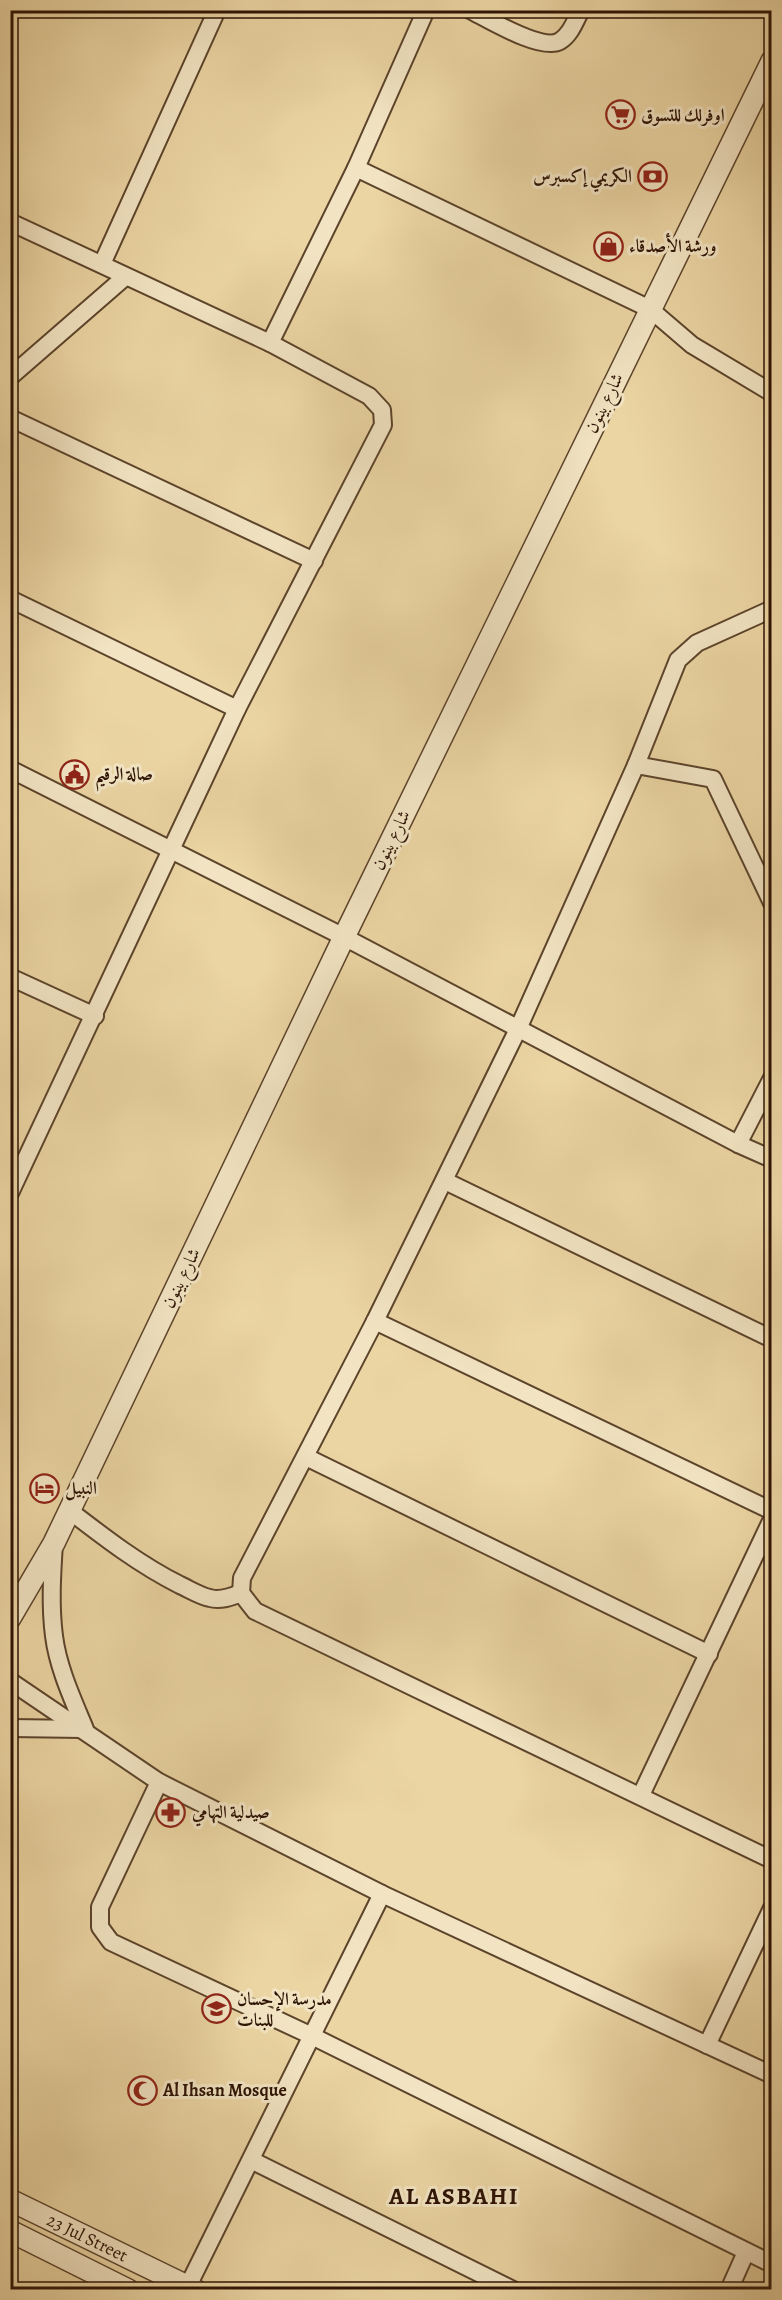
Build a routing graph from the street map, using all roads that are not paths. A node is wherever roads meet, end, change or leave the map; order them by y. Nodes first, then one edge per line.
1 (217, 10) edge
2 (426, 10) edge
3 (470, 10) edge
4 (581, 10) edge
5 (771, 61) edge
6 (356, 168) junction
7 (10, 222) edge
8 (102, 264) junction
9 (125, 277) junction
10 (650, 309) junction
11 (270, 343) junction
12 (10, 377) edge
13 (771, 393) edge
14 (10, 418) edge
15 (314, 561) junction
16 (10, 600) edge
17 (771, 609) edge
18 (237, 709) junction
19 (636, 765) junction
20 (10, 769) edge
21 (169, 849) junction
22 (771, 903) edge
23 (344, 937) junction
24 (10, 977) edge
25 (95, 1016) junction
26 (518, 1029) junction
27 (771, 1078) edge
28 (738, 1144) junction
29 (771, 1158) edge
30 (445, 1181) junction
31 (10, 1193) edge
32 (375, 1321) junction
33 (771, 1339) edge
34 (306, 1457) junction
35 (70, 1511) junction
36 (771, 1511) edge
37 (771, 1519) edge
38 (54, 1543) junction
39 (241, 1593) junction
40 (10, 1618) edge
41 (709, 1654) junction
42 (10, 1681) edge
43 (10, 1728) edge
44 (85, 1729) junction
45 (159, 1782) junction
46 (641, 1795) junction
47 (771, 1860) edge
48 (382, 1894) junction
49 (771, 1908) edge
50 (312, 2036) junction
51 (707, 2045) junction
52 (771, 2075) edge
53 (251, 2160) junction
54 (10, 2200) edge
55 (10, 2231) edge
56 (746, 2252) junction
57 (771, 2264) edge
58 (190, 2288) edge
59 (128, 2289) edge
60 (513, 2289) edge
61 (729, 2289) edge

1 - 8 street
2 - 6 street
3 - 4 street
5 - 10 street, شارع بينون
6 - 10 street
6 - 11 street
7 - 8 street
8 - 9 street
9 - 11 street
9 - 12 street
10 - 13 street
10 - 23 street, شارع بينون
11 - 15 street
14 - 15 street
15 - 18 street
16 - 18 street
17 - 19 street
18 - 21 street
19 - 22 street
19 - 26 street
20 - 21 street
21 - 23 street
21 - 25 street
23 - 26 street
23 - 35 street, شارع بينون
24 - 25 street
25 - 31 street
26 - 28 street
26 - 30 street
27 - 28 street
28 - 29 street
30 - 32 street
30 - 33 street
32 - 34 street
32 - 36 street
34 - 39 street
34 - 41 street
35 - 38 street, شارع بينون
35 - 39 street
37 - 41 street
38 - 40 street, شارع بينون
38 - 44 street
39 - 46 street
41 - 46 street
42 - 44 street
43 - 44 street
44 - 45 street
45 - 48 street
45 - 50 street
46 - 47 street
48 - 50 street
48 - 51 street
49 - 51 street
50 - 53 street
50 - 56 street
51 - 52 street
53 - 58 street
53 - 60 street
54 - 58 street, 23 Jul Street
55 - 59 street, 23 Jul Street
56 - 57 street
56 - 61 street

